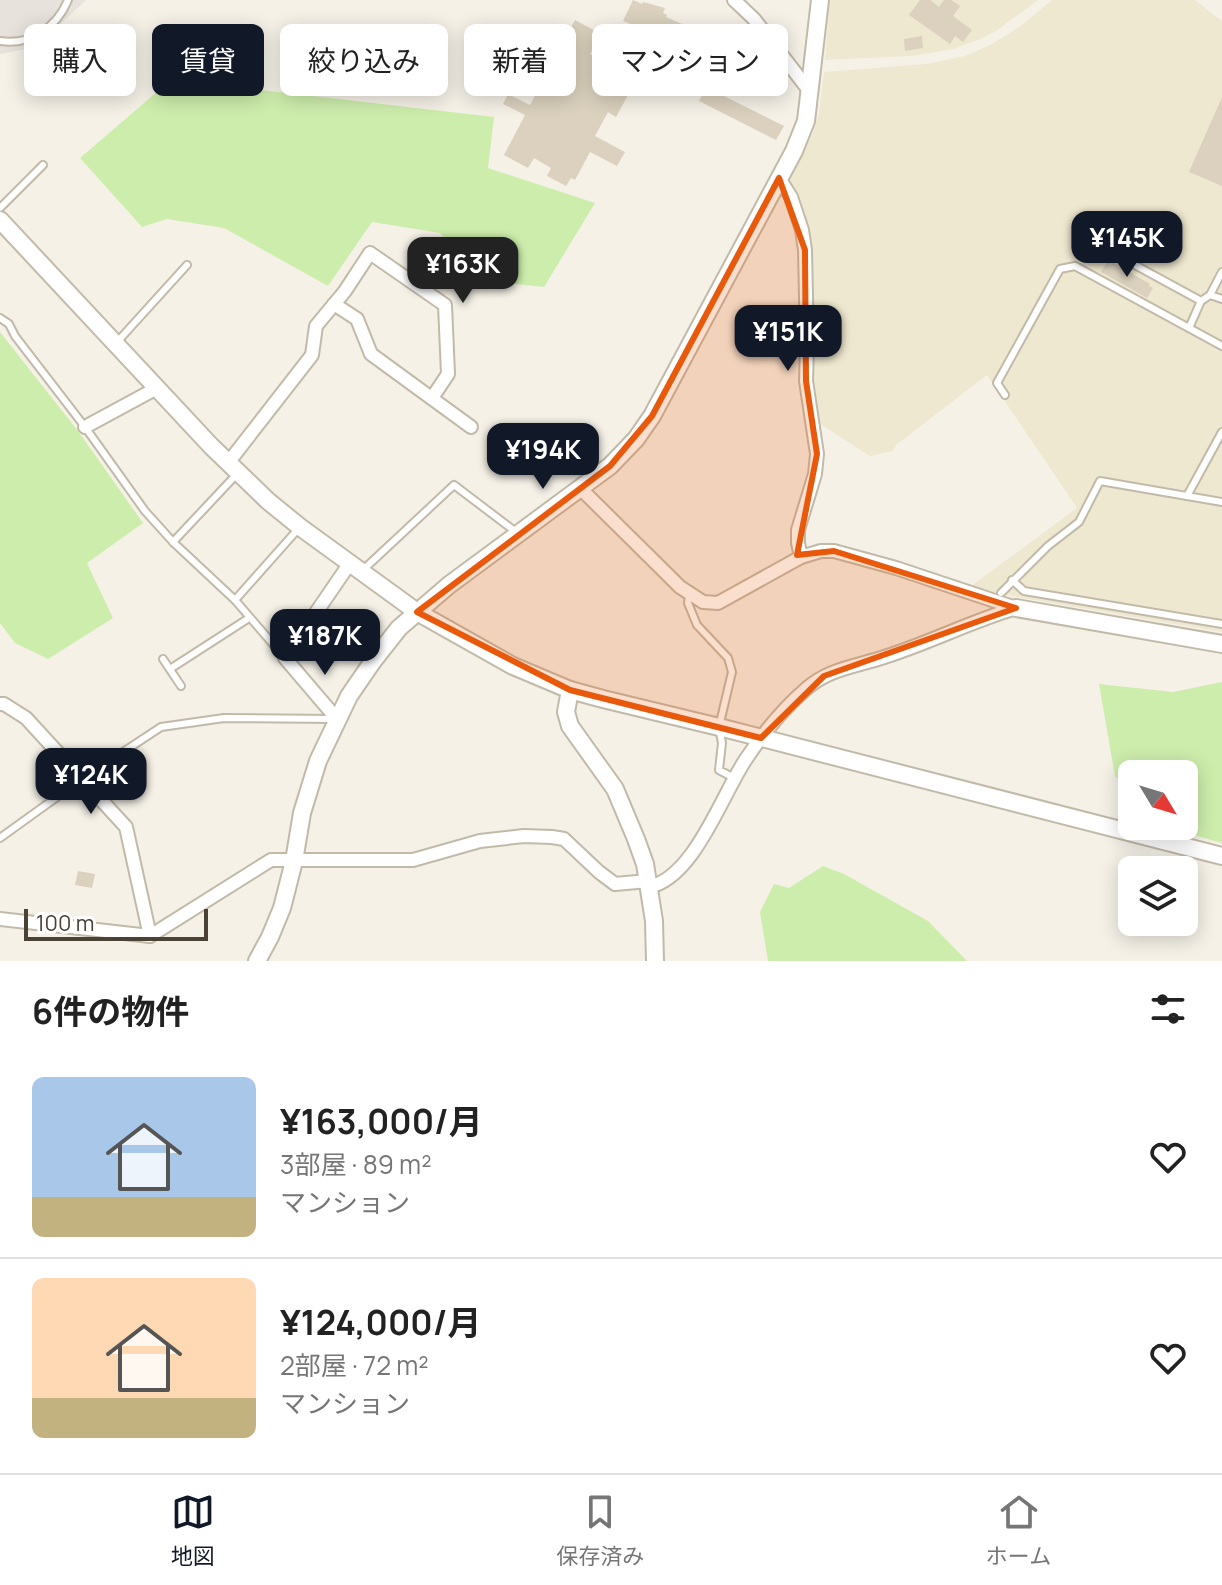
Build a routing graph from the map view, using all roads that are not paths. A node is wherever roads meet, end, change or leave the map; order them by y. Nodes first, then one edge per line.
1 (68, 0) edge
2 (734, 0) edge
3 (820, 0) edge
4 (0, 41) edge
5 (811, 93) junction
6 (43, 165) dead end
7 (779, 178) junction
8 (0, 208) edge
9 (0, 220) edge
10 (1102, 247) dead end
11 (187, 265) dead end
12 (1222, 272) edge
13 (1210, 295) junction
14 (1222, 299) edge
15 (1201, 301) junction
16 (334, 304) junction
17 (0, 318) edge
18 (1189, 328) junction
19 (115, 344) junction
20 (1222, 346) edge
21 (157, 388) junction
22 (1005, 395) dead end
23 (432, 398) junction
24 (85, 427) junction
25 (471, 427) dead end
26 (1222, 432) edge
27 (1220, 442) edge
28 (233, 468) junction
29 (581, 489) junction
30 (1187, 496) junction
31 (1222, 502) edge
32 (300, 527) junction
33 (518, 534) junction
34 (173, 542) junction
35 (801, 557) junction
36 (356, 567) junction
37 (1012, 580) junction
38 (1001, 593) dead end
39 (689, 594) junction
40 (235, 600) junction
41 (1016, 608) junction
42 (417, 612) junction
43 (249, 618) junction
44 (1222, 624) edge
45 (1222, 644) edge
46 (285, 658) junction
47 (163, 659) dead end
48 (170, 669) junction
49 (181, 686) dead end
50 (570, 690) junction
51 (0, 704) edge
52 (337, 719) junction
53 (719, 727) junction
54 (761, 738) junction
55 (734, 778) junction
56 (82, 779) junction
57 (0, 838) edge
58 (1222, 856) edge
59 (294, 861) junction
60 (648, 884) junction
61 (0, 919) edge
62 (150, 936) junction
63 (257, 961) edge
64 (655, 961) edge

1 - 4 lane
2 - 5 street
3 - 5 street
5 - 7 street
6 - 8 lane
7 - 29 street
7 - 35 street
9 - 19 street
10 - 15 lane
11 - 19 lane
12 - 13 lane
13 - 14 lane
13 - 15 lane
15 - 18 lane
16 - 23 street
16 - 23 street
16 - 28 street
17 - 24 lane
18 - 20 lane
18 - 22 lane
19 - 21 street
21 - 24 street
21 - 28 street
23 - 25 street
24 - 34 lane
26 - 27 lane
27 - 30 lane
28 - 32 street
28 - 34 lane
29 - 33 street
29 - 39 street
30 - 31 lane
30 - 37 lane
32 - 36 street
32 - 40 lane
33 - 36 lane
33 - 42 street
34 - 40 lane
35 - 39 street
35 - 41 street
36 - 42 street
36 - 46 street
37 - 38 lane
37 - 44 lane
39 - 53 lane
40 - 43 lane
41 - 45 street
41 - 54 street
42 - 50 street
42 - 52 street
43 - 46 lane
43 - 48 lane
46 - 52 street
47 - 48 lane
48 - 49 lane
50 - 53 street
50 - 60 street
51 - 56 street
52 - 56 lane
52 - 59 street
53 - 54 street
53 - 55 lane
54 - 55 street
54 - 58 street
55 - 60 street
56 - 57 lane
56 - 62 street
59 - 60 street
59 - 62 street
59 - 63 street
60 - 64 street
61 - 62 street

